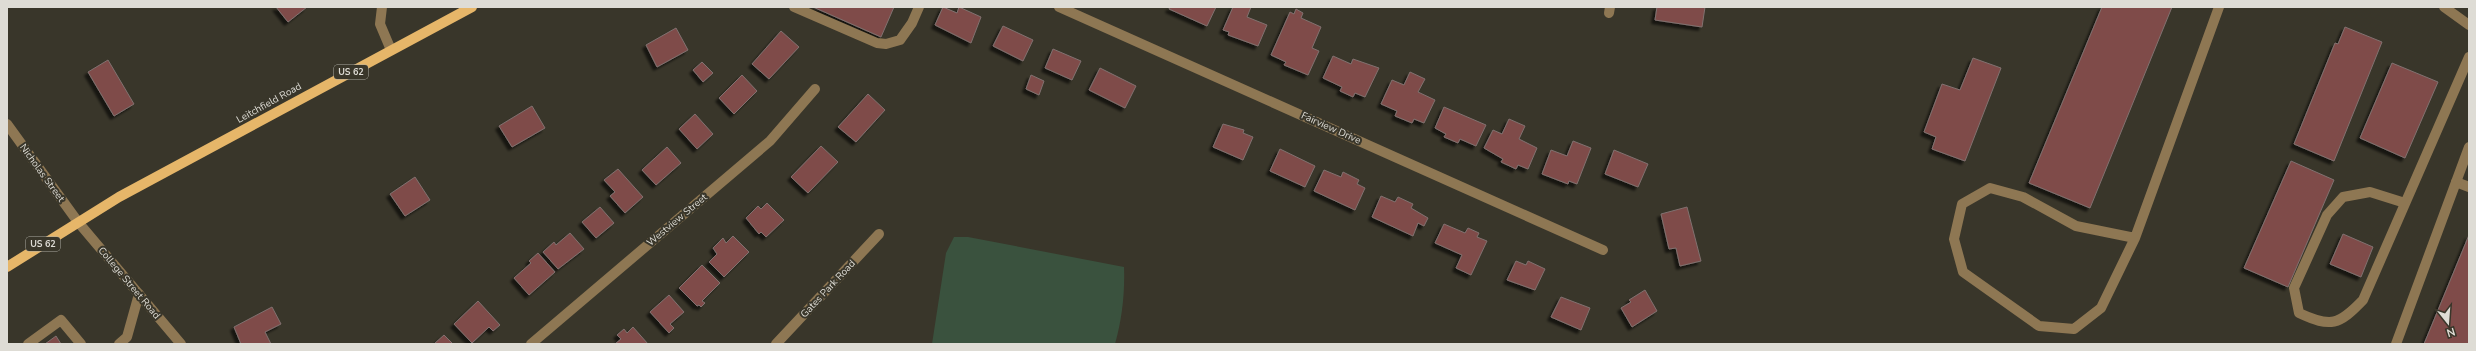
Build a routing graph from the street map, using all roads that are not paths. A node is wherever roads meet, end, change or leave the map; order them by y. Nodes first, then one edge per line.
1 (382, 7) edge
2 (472, 7) edge
3 (794, 7) edge
4 (919, 7) edge
5 (1059, 7) edge
6 (2219, 7) edge
7 (2444, 7) edge
8 (2469, 25) edge
9 (390, 50) junction
10 (2469, 57) edge
11 (815, 89) dead end
12 (7, 124) edge
13 (2469, 147) edge
14 (2456, 182) junction
15 (2469, 187) edge
16 (2405, 203) junction
17 (78, 222) junction
18 (879, 234) dead end
19 (2135, 238) junction
20 (1604, 250) dead end
21 (7, 267) edge
22 (139, 294) junction
23 (28, 344) edge
24 (81, 344) edge
25 (119, 344) edge
26 (181, 344) edge
27 (531, 344) edge
28 (776, 344) edge
29 (2396, 344) edge

1 - 9 street
2 - 9 main road, Leitchfield Road / US 62
3 - 4 street
5 - 20 street, Fairview Drive
6 - 19 street
7 - 8 street
9 - 17 main road, Leitchfield Road / US 62
10 - 16 street
11 - 27 street, Westview Street
12 - 17 street, Nicholas Street
13 - 14 street
14 - 15 street
14 - 29 street
16 - 16 street
17 - 21 main road, US 62
17 - 22 street, College Street Road
18 - 28 street, Gates Park Road
19 - 19 street
22 - 25 street
22 - 26 street, College Street Road
23 - 24 street

